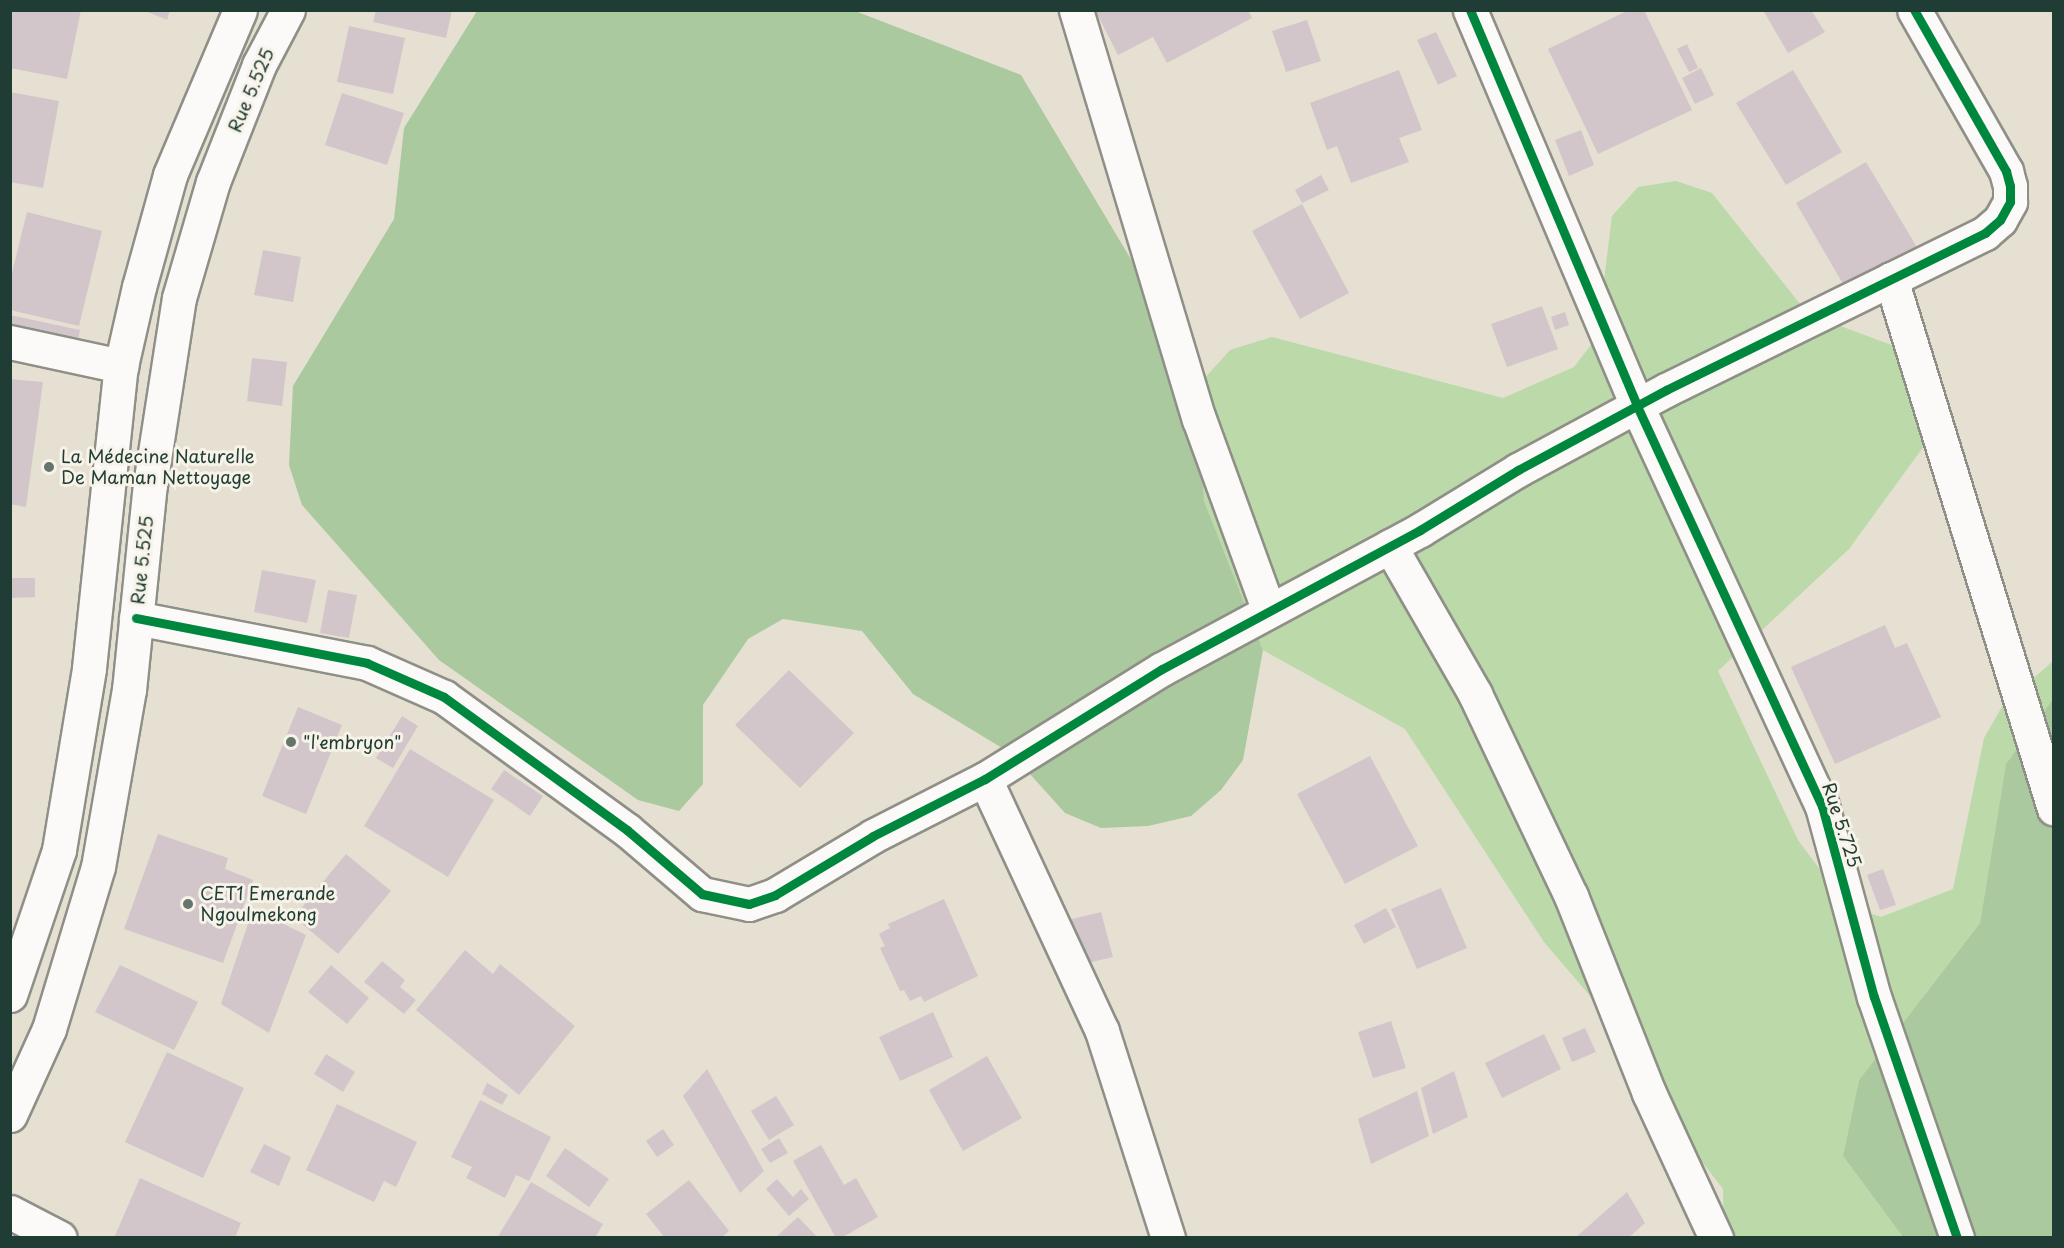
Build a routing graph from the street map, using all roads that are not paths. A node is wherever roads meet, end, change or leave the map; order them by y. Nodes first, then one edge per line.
1 (240, 10) edge
2 (288, 10) edge
3 (1076, 10) edge
4 (1470, 10) edge
5 (1914, 10) edge
6 (1891, 279) junction
7 (10, 342) edge
8 (121, 366) junction
9 (1637, 406) junction
10 (1390, 546) junction
11 (1269, 611) junction
12 (136, 618) junction
13 (985, 779) junction
14 (2054, 809) edge
15 (10, 995) edge
16 (10, 1115) edge
17 (10, 1212) edge
18 (60, 1238) edge
19 (1168, 1238) edge
20 (1716, 1238) edge
21 (1957, 1238) edge

1 - 8 street
2 - 12 street, Rue 5.525
3 - 11 street
4 - 9 street, Rue 5.725
5 - 6 street
6 - 9 street
6 - 14 street
7 - 8 street
8 - 15 street
9 - 10 street
9 - 21 street, Rue 5.725
10 - 11 street
10 - 20 street
11 - 13 street
12 - 13 street
12 - 16 street, Rue 5.525
13 - 19 street
17 - 18 street

